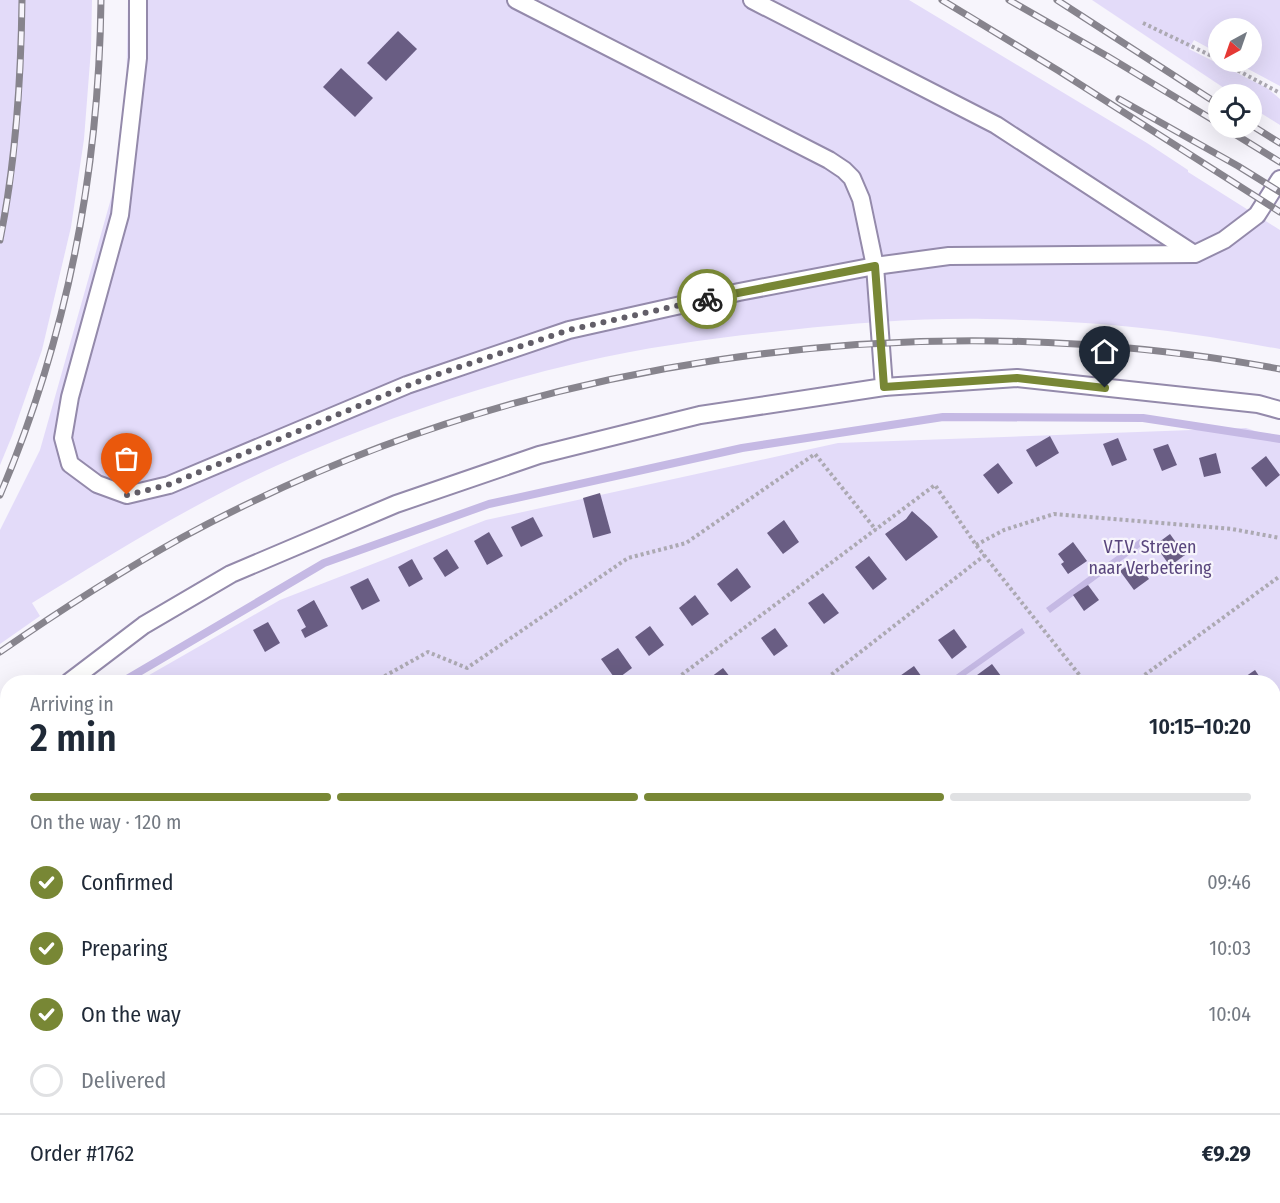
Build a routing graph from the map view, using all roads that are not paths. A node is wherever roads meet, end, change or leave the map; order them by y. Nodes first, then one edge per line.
1 (138, 0) edge
2 (516, 0) edge
3 (752, 0) edge
4 (1280, 179) edge
5 (1195, 254) junction
6 (875, 266) junction
7 (884, 387) junction
8 (1280, 410) edge
9 (78, 675) edge

1 - 6 lane
2 - 6 lane
3 - 5 lane
4 - 5 lane
5 - 6 lane
6 - 7 lane
7 - 8 lane
7 - 9 lane

